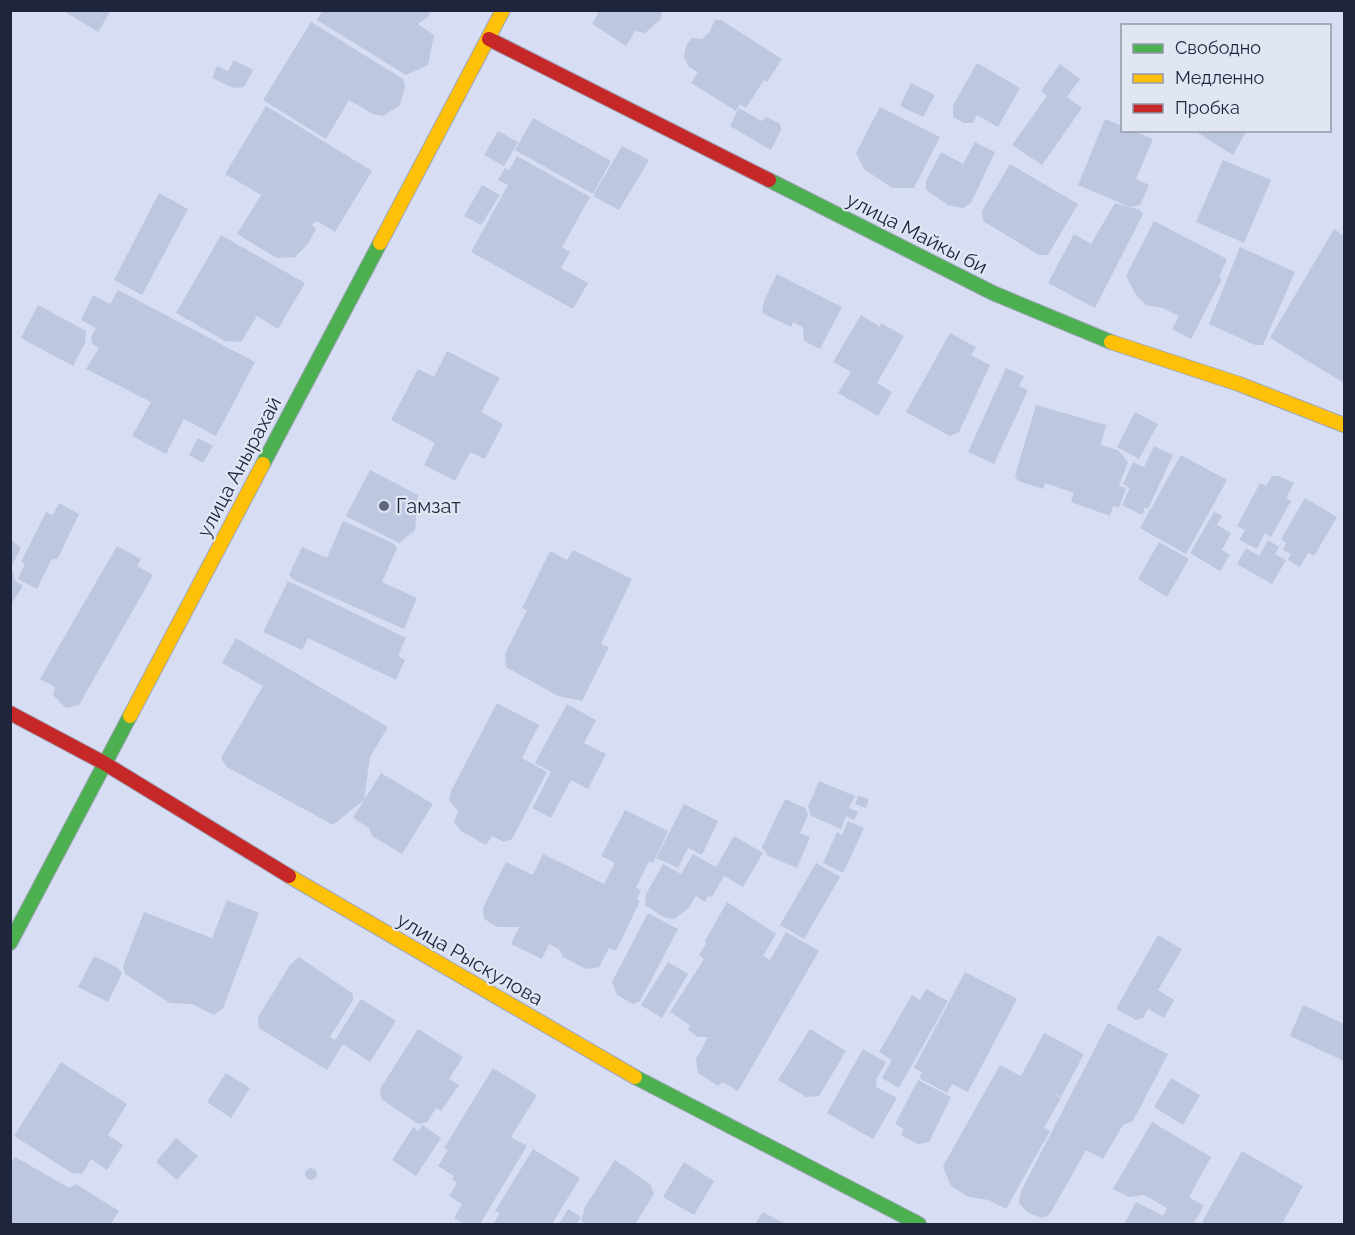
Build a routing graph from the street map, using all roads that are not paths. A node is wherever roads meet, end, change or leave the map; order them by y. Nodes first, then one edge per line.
1 (503, 10) edge
2 (489, 39) junction
3 (1344, 425) edge
4 (10, 713) edge
5 (104, 764) junction
6 (10, 944) edge
7 (919, 1224) edge

1 - 2 street, улица Анырахай
2 - 3 street, улица Майкы би
2 - 5 street, улица Анырахай
4 - 5 street, улица Рыскулова
5 - 6 street, улица Анырахай
5 - 7 street, улица Рыскулова

